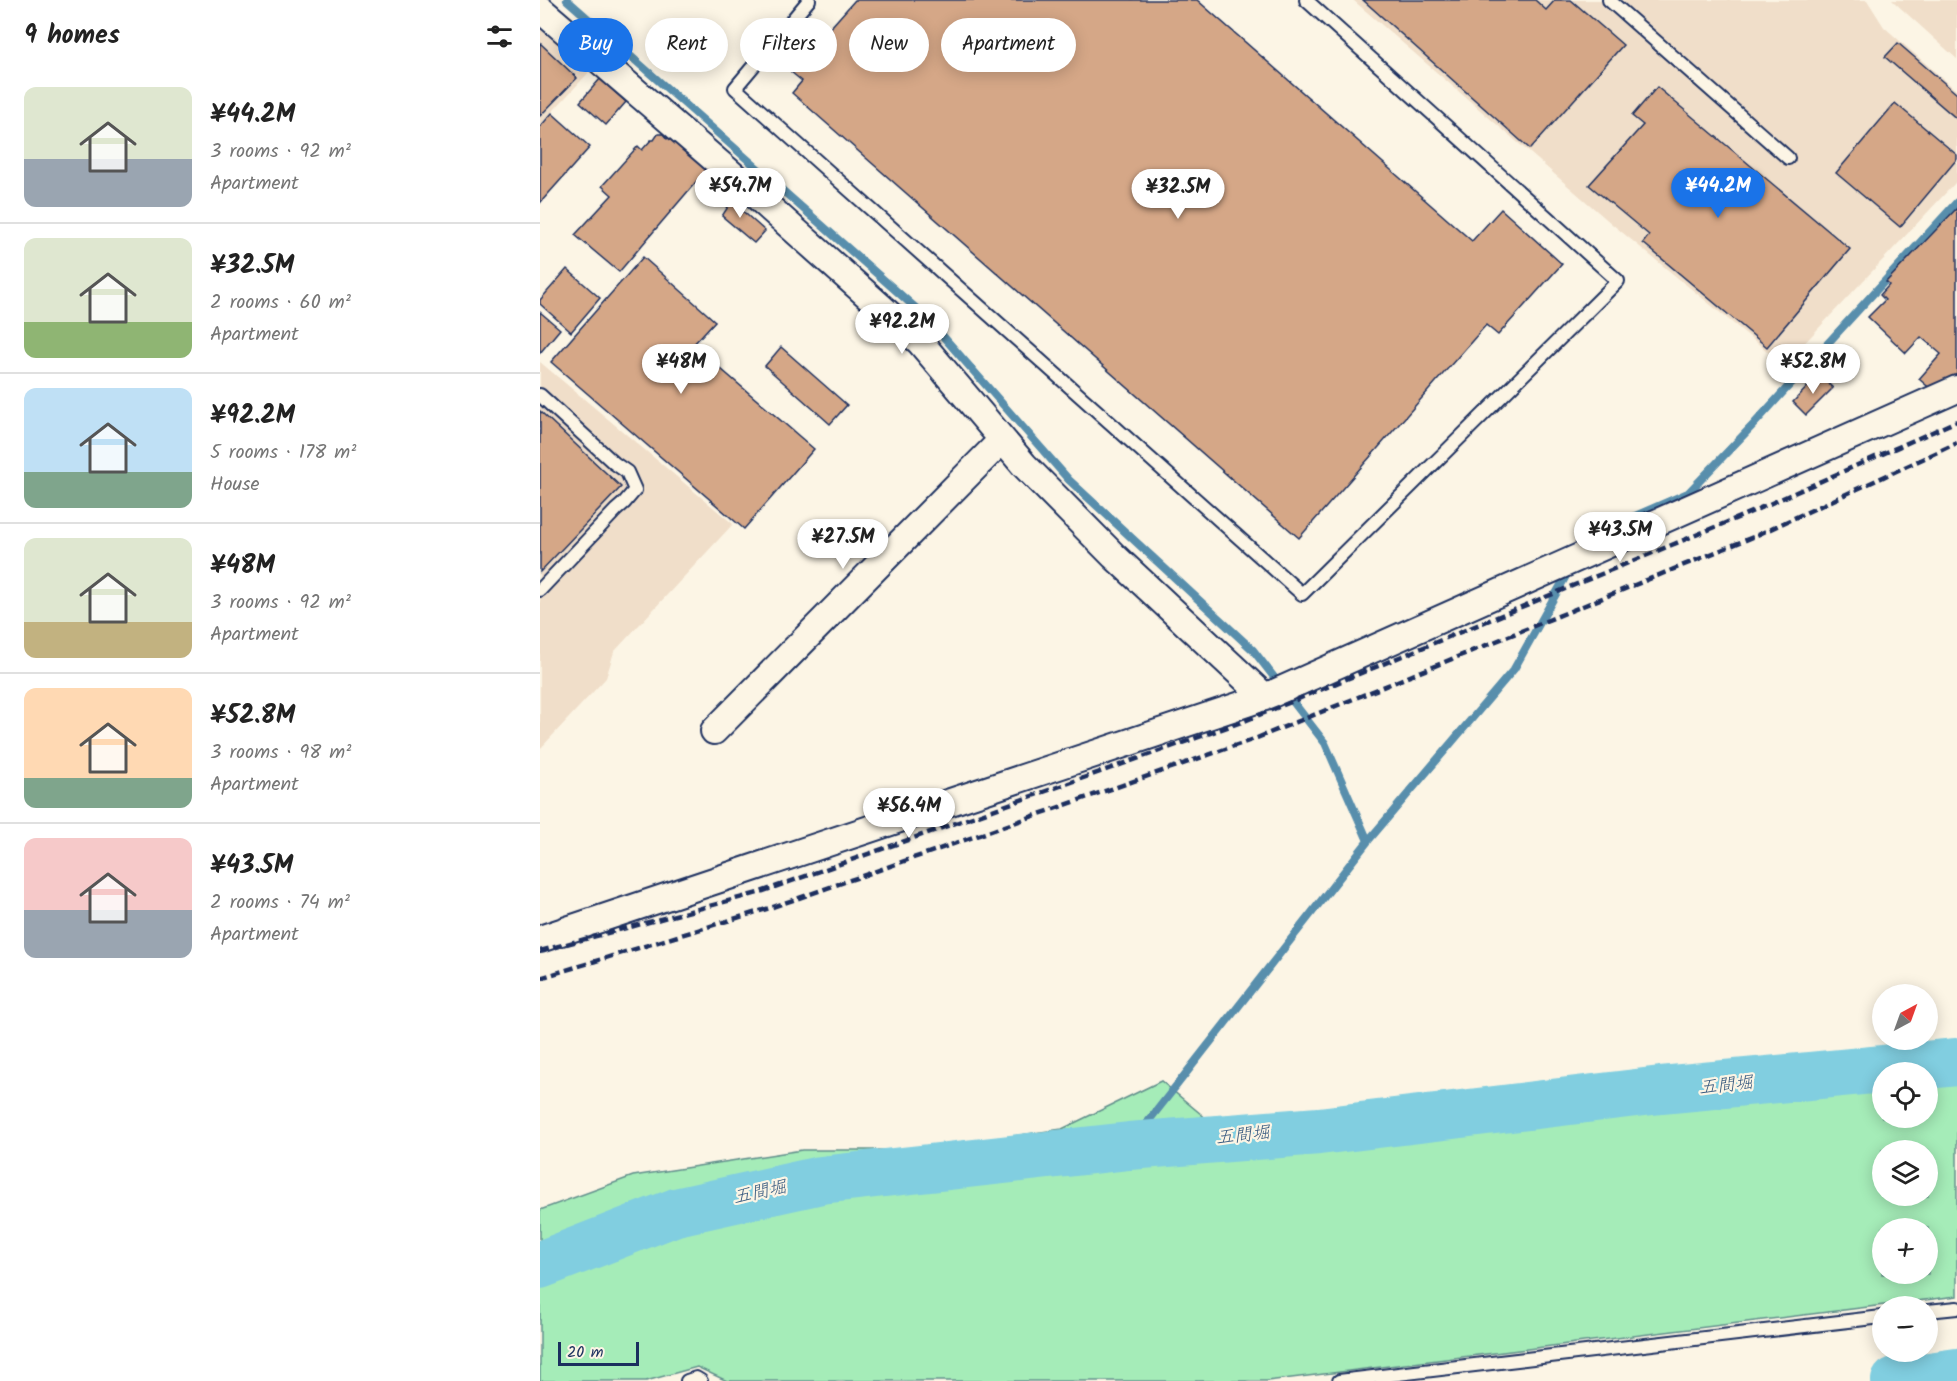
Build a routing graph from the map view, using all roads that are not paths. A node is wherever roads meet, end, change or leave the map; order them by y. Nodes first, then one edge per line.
1 (809, 0) edge
2 (1306, 0) edge
3 (1609, 0) edge
4 (540, 9) edge
5 (1788, 158) dead end
6 (1957, 389) edge
7 (540, 395) edge
8 (1002, 440) junction
9 (540, 590) edge
10 (1265, 697) junction
11 (714, 731) dead end
12 (540, 939) edge
13 (1957, 1308) edge
14 (1938, 1310) edge
15 (1872, 1318) edge
16 (687, 1381) edge
17 (701, 1381) edge
18 (1339, 1381) edge

1 - 2 lane
3 - 5 lane
4 - 8 street
6 - 10 street
7 - 9 lane
8 - 10 street
8 - 11 street
10 - 12 street
13 - 14 lane
15 - 18 lane
16 - 17 lane

